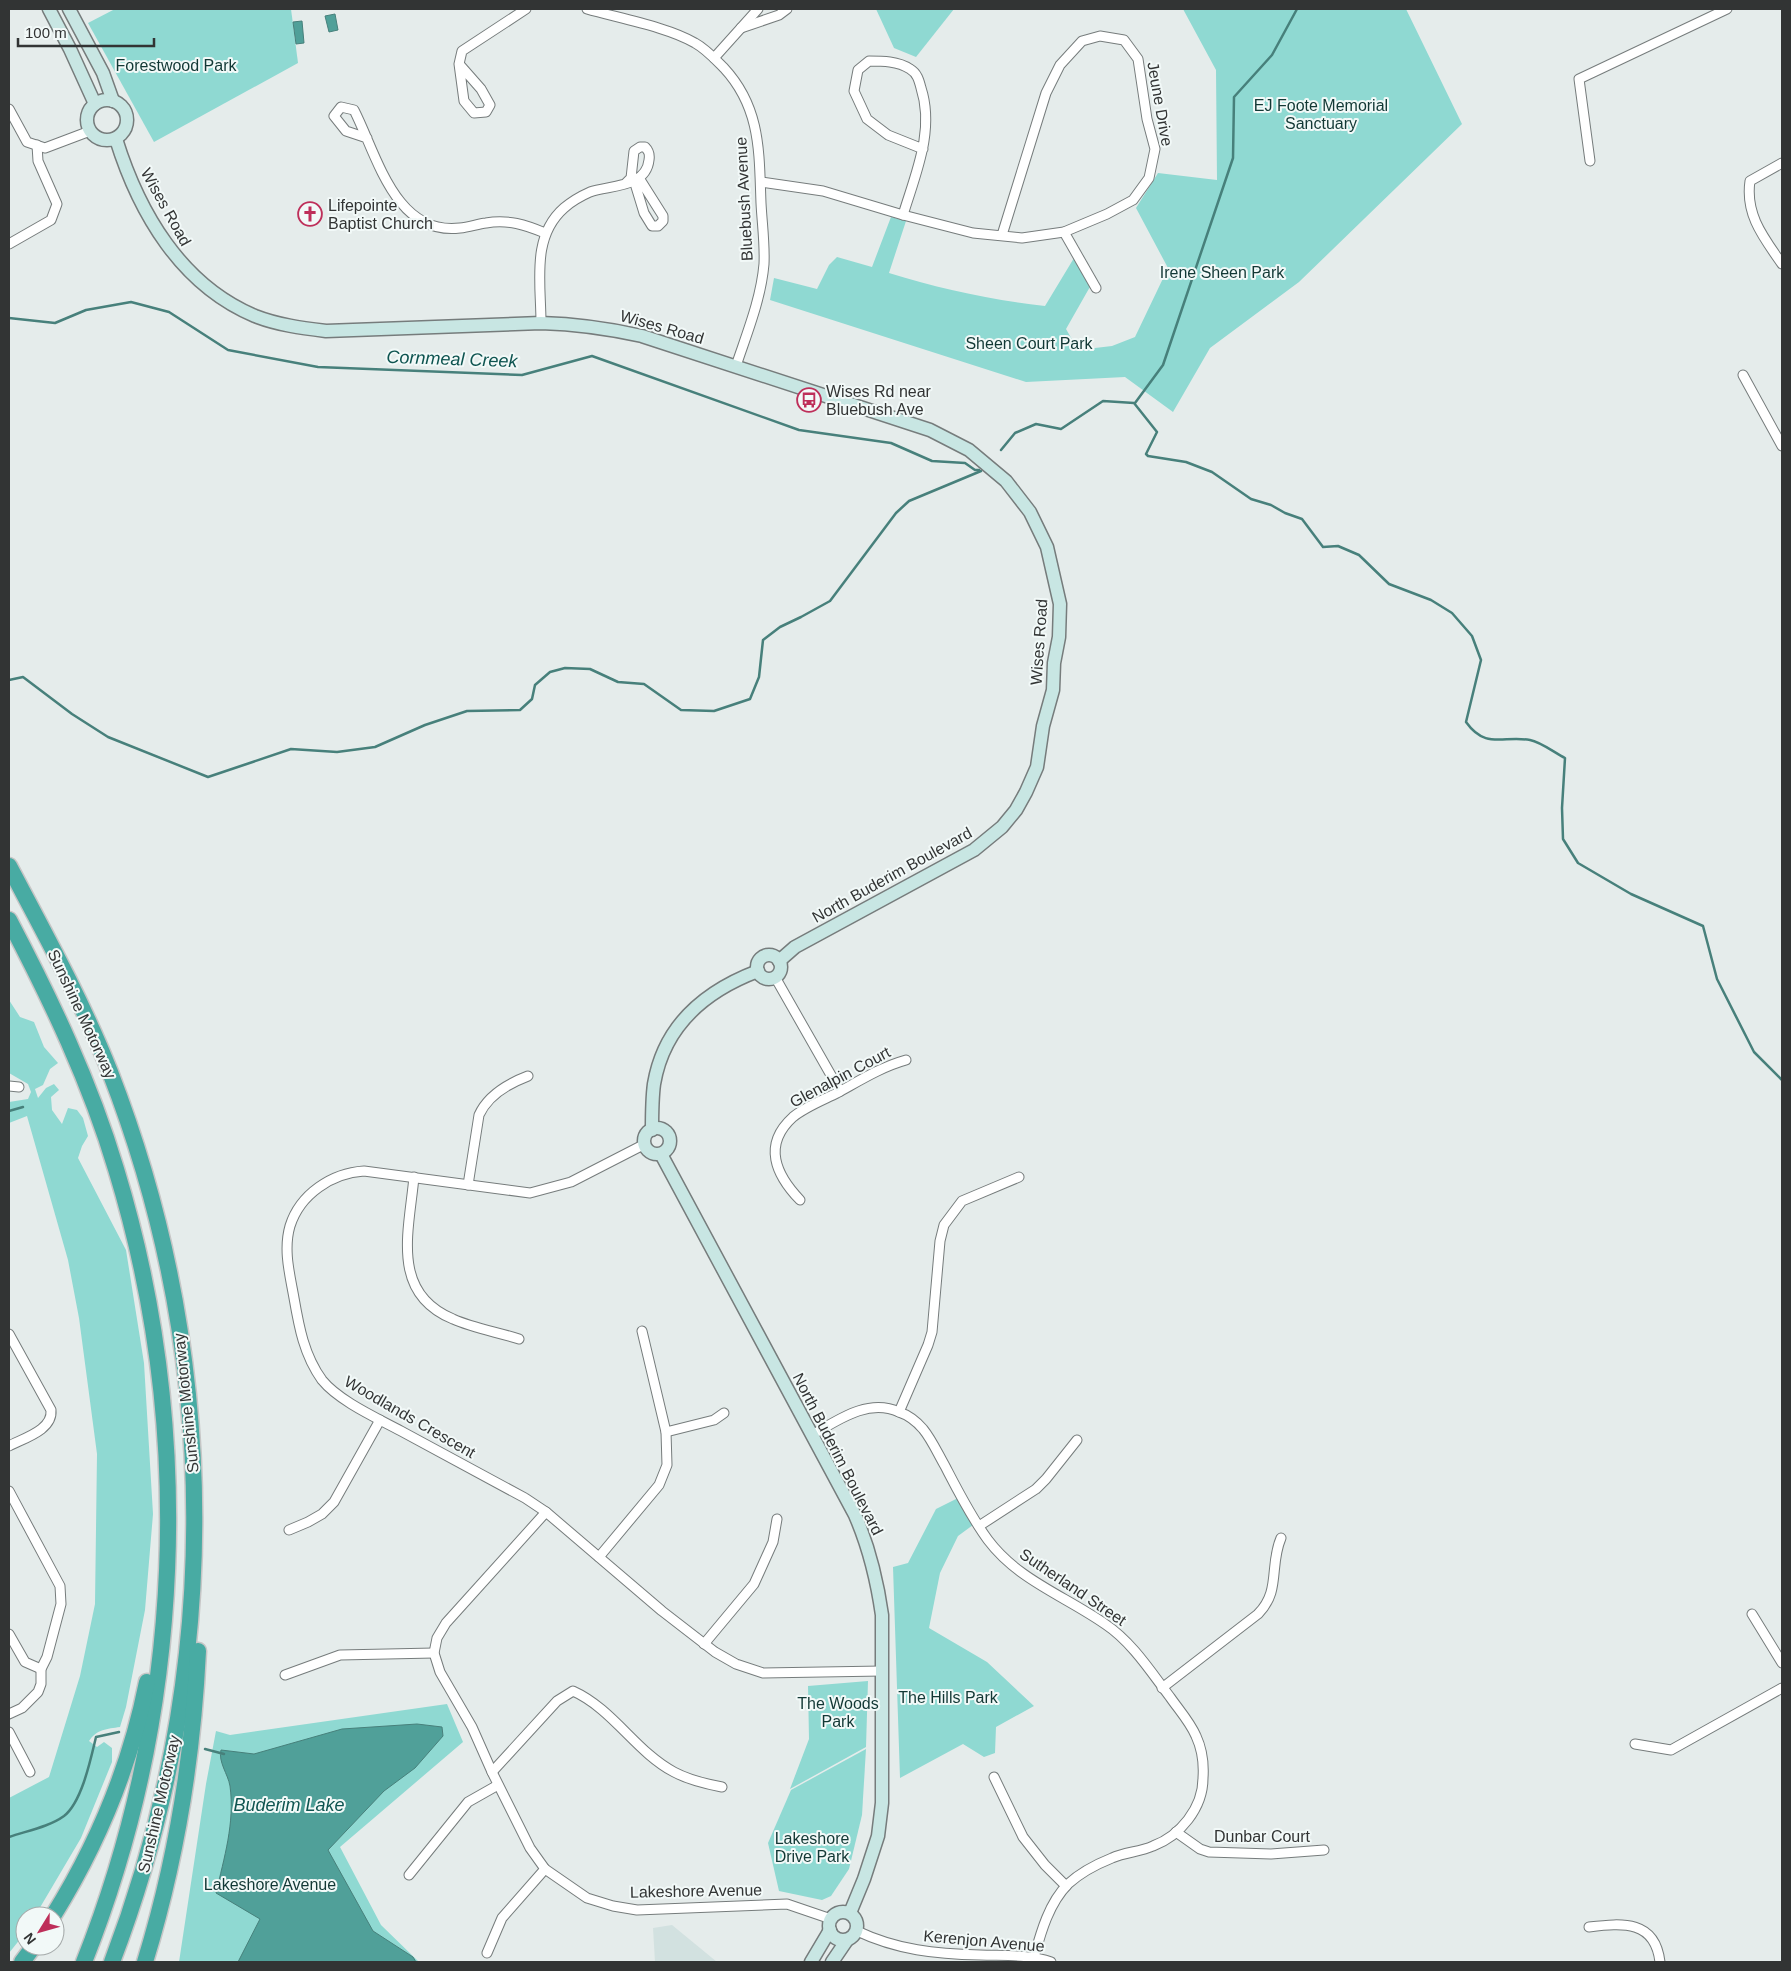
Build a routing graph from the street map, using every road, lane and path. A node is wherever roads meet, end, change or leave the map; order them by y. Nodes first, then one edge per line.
1 (49, 9) edge
2 (69, 9) edge
3 (526, 9) edge
4 (587, 9) edge
5 (758, 9) edge
6 (787, 9) edge
7 (1727, 9) edge
8 (620, 13) edge
9 (740, 28) junction
10 (714, 58) junction
11 (459, 64) junction
12 (113, 101) junction
13 (95, 104) junction
14 (9, 109) edge
15 (90, 131) junction
16 (367, 138) dead end
17 (116, 139) junction
18 (37, 145) junction
19 (923, 149) junction
20 (632, 159) junction
21 (649, 161) junction
22 (1590, 161) dead end
23 (1782, 164) edge
24 (633, 179) junction
25 (761, 182) junction
26 (660, 210) junction
27 (903, 215) junction
28 (646, 218) junction
29 (1064, 232) junction
30 (546, 233) junction
31 (1002, 235) junction
32 (9, 244) edge
33 (1782, 264) edge
34 (1096, 288) dead end
35 (541, 322) junction
36 (736, 366) junction
37 (1743, 375) dead end
38 (1782, 446) edge
39 (1043, 726) joint
40 (9, 866) edge
41 (9, 920) edge
42 (779, 961) junction
43 (758, 971) junction
44 (775, 977) junction
45 (906, 1060) dead end
46 (528, 1076) dead end
47 (9, 1086) edge
48 (19, 1087) dead end
49 (840, 1091) junction
50 (652, 1130) junction
51 (645, 1144) junction
52 (660, 1154) junction
53 (414, 1177) junction
54 (1019, 1177) dead end
55 (468, 1185) junction
56 (800, 1200) dead end
57 (642, 1331) dead end
58 (9, 1334) edge
59 (519, 1339) dead end
60 (899, 1412) junction
61 (724, 1413) dead end
62 (380, 1420) junction
63 (666, 1432) junction
64 (812, 1435) junction
65 (1077, 1440) dead end
66 (9, 1446) edge
67 (9, 1491) edge
68 (169, 1495) junction
69 (546, 1512) junction
70 (777, 1519) dead end
71 (979, 1526) junction
72 (289, 1530) dead end
73 (1281, 1538) dead end
74 (599, 1557) junction
75 (1752, 1614) dead end
76 (192, 1615) junction
77 (9, 1634) edge
78 (704, 1644) junction
79 (434, 1653) junction
80 (1782, 1663) edge
81 (41, 1669) junction
82 (882, 1671) junction
83 (285, 1675) dead end
84 (1162, 1688) junction
85 (1782, 1688) edge
86 (9, 1714) edge
87 (9, 1732) edge
88 (1635, 1744) dead end
89 (30, 1772) dead end
90 (492, 1772) junction
91 (994, 1777) dead end
92 (498, 1785) junction
93 (722, 1788) dead end
94 (1176, 1832) junction
95 (1324, 1850) dead end
96 (545, 1869) junction
97 (409, 1875) dead end
98 (1066, 1886) junction
99 (59, 1906) edge
100 (850, 1913) junction
101 (830, 1924) junction
102 (1589, 1927) dead end
103 (857, 1931) junction
104 (846, 1940) junction
105 (487, 1953) dead end
106 (1034, 1957) junction
107 (84, 1962) edge
108 (112, 1962) edge
109 (145, 1962) edge
110 (811, 1962) edge
111 (832, 1962) edge
112 (1051, 1962) edge
113 (1660, 1962) edge

1 - 13 street
2 - 12 street
3 - 11 street
4 - 8 street, Bluebush Avenue
5 - 9 street
6 - 9 street
7 - 22 street
8 - 10 street, Bluebush Avenue
9 - 10 street
10 - 25 street, Bluebush Avenue
11 - 11 street
12 - 13 street
12 - 17 street
13 - 15 street
14 - 18 street
15 - 17 street
15 - 18 street
16 - 30 street
17 - 35 street, Wises Road
18 - 32 street
19 - 19 street
19 - 27 street
20 - 21 street
20 - 21 street
20 - 24 street
21 - 24 street
23 - 33 street
24 - 26 street
24 - 28 street
24 - 30 street
25 - 27 street, Jeune Drive
25 - 36 street, Bluebush Avenue
26 - 28 street
26 - 28 street
27 - 31 street, Jeune Drive
29 - 31 street, Jeune Drive
29 - 31 street, Jeune Drive
29 - 34 street
30 - 35 street
35 - 36 street, Wises Road
36 - 39 street, Wises Road
37 - 38 street
39 - 42 street, North Buderim Boulevard
40 - 76 highway, Sunshine Motorway
41 - 68 highway, Sunshine Motorway
42 - 43 street
42 - 44 street
43 - 44 street
43 - 50 street
44 - 49 street
45 - 49 street, Glenalpin Court
46 - 55 street
47 - 48 street
49 - 56 street, Glenalpin Court
50 - 51 street
50 - 52 street
51 - 52 street
51 - 55 street, Woodlands Crescent
52 - 64 street, North Buderim Boulevard
53 - 55 street, Woodlands Crescent
53 - 59 street
53 - 62 street, Woodlands Crescent
54 - 60 street
57 - 63 street
58 - 66 street
60 - 64 street, Sutherland Street
60 - 71 street, Sutherland Street
61 - 63 street
62 - 69 street, Woodlands Crescent
62 - 72 street
63 - 74 street
64 - 82 street, North Buderim Boulevard
65 - 71 street
67 - 81 street
68 - 99 highway
68 - 107 highway, Sunshine Motorway
69 - 74 street, Woodlands Crescent
69 - 79 street
70 - 78 street
71 - 84 street, Sutherland Street
73 - 84 street
74 - 78 street, Woodlands Crescent
75 - 80 street
76 - 108 highway, Sunshine Motorway
76 - 109 highway
77 - 81 street
78 - 82 street, Woodlands Crescent
79 - 83 street
79 - 90 street, Lakeshore Avenue
81 - 86 street
82 - 100 street, North Buderim Boulevard
84 - 94 street, Sutherland Street
85 - 88 street
87 - 89 street
90 - 92 street, Lakeshore Avenue
90 - 93 street
91 - 98 street
92 - 96 street, Lakeshore Avenue
92 - 97 street
94 - 95 street, Dunbar Court
94 - 98 street, Sutherland Street
96 - 101 street, Lakeshore Avenue
96 - 105 street
98 - 106 street, Sutherland Street
100 - 101 street
100 - 103 street
101 - 104 street
101 - 110 street
102 - 113 street
103 - 104 street
103 - 106 street, Kerenjon Avenue
104 - 111 street
106 - 112 street, Kerenjon Avenue

